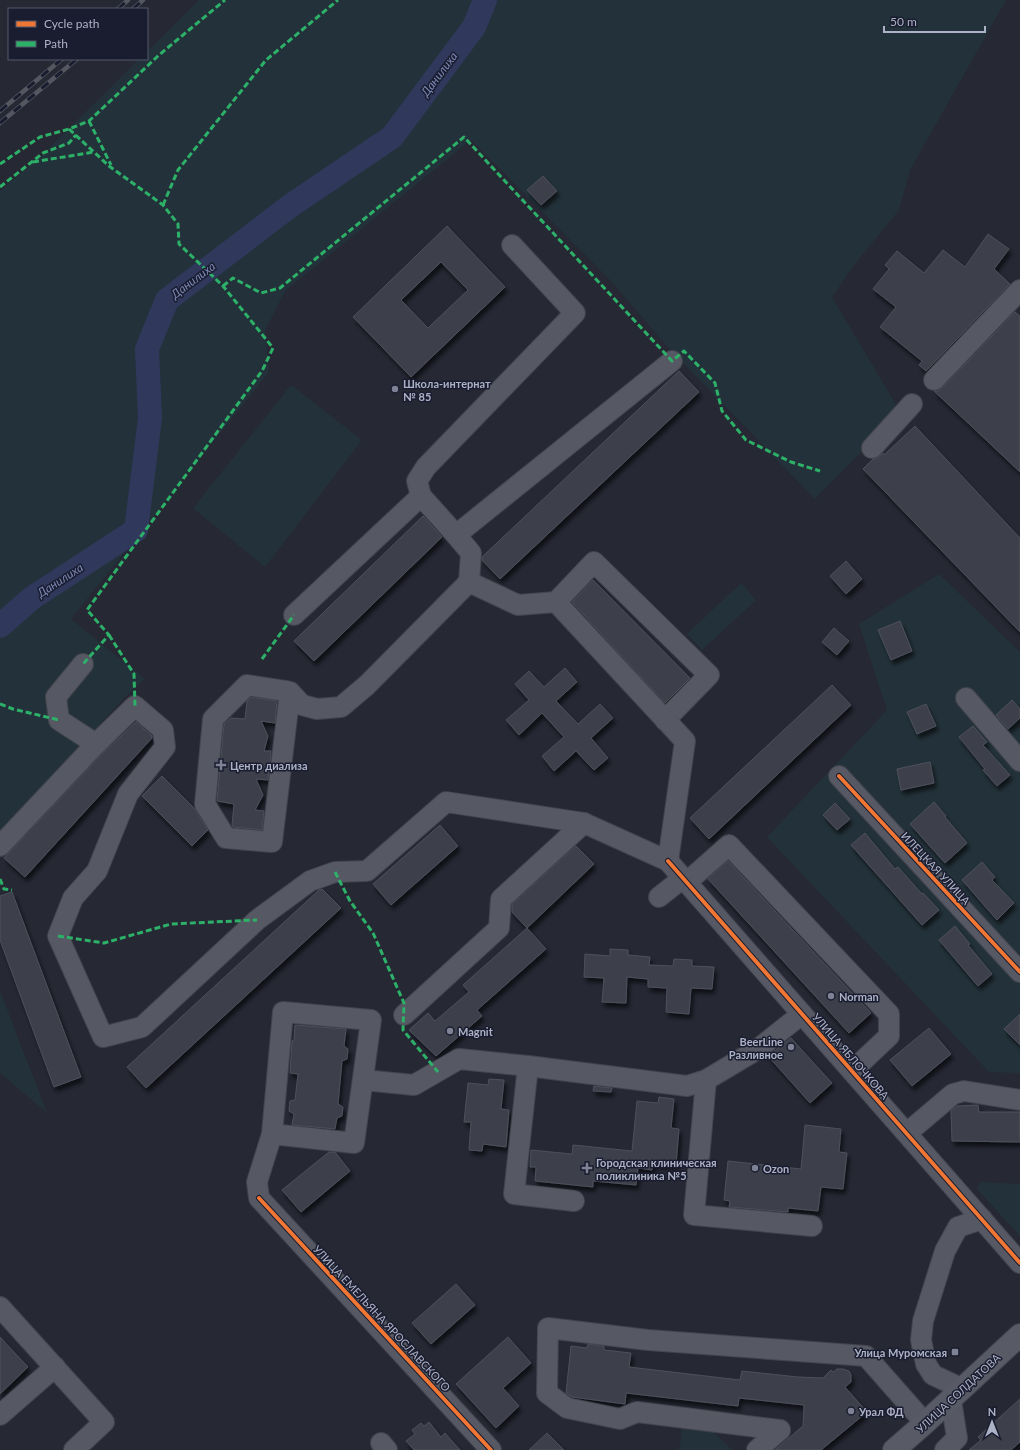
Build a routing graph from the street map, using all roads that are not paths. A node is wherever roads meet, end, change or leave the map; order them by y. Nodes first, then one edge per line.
1 (512, 245) dead end
2 (1020, 290) edge
3 (672, 361) dead end
4 (934, 380) dead end
5 (912, 404) dead end
6 (872, 448) dead end
7 (421, 496) junction
8 (456, 535) junction
9 (469, 582) junction
10 (556, 602) junction
11 (294, 615) dead end
12 (83, 664) dead end
13 (290, 692) junction
14 (966, 698) dead end
15 (665, 720) junction
16 (96, 744) junction
17 (1020, 761) edge
18 (839, 776) dead end
19 (584, 823) junction
20 (0, 846) edge
21 (668, 861) junction
22 (685, 880) junction
23 (659, 897) dead end
24 (1020, 972) edge
25 (802, 1014) junction
26 (404, 1015) dead end
27 (528, 1066) junction
28 (852, 1071) junction
29 (363, 1080) junction
30 (706, 1080) junction
31 (1020, 1100) edge
32 (907, 1133) junction
33 (272, 1134) junction
34 (574, 1201) dead end
35 (982, 1219) junction
36 (812, 1226) dead end
37 (1020, 1263) edge
38 (0, 1307) edge
39 (1020, 1335) edge
40 (55, 1367) junction
41 (957, 1394) junction
42 (0, 1415) edge
43 (925, 1424) junction
44 (74, 1450) edge
45 (491, 1450) edge
46 (757, 1450) edge
47 (894, 1450) edge
48 (945, 1450) edge

1 - 7 street
2 - 4 street
3 - 8 street
5 - 6 street
7 - 8 street
7 - 11 street
8 - 9 street
9 - 10 street
9 - 13 street
10 - 15 street
10 - 15 street
12 - 16 street
13 - 13 street
14 - 17 street
15 - 21 street
16 - 19 street
16 - 20 street
18 - 24 street, ИЛЕЦКАЯ УЛИЦА
19 - 21 street
19 - 26 street
21 - 22 street, УЛИЦА ЯБЛОЧКОВА
22 - 23 street
22 - 25 street, УЛИЦА ЯБЛОЧКОВА
22 - 28 street
25 - 28 street, УЛИЦА ЯБЛОЧКОВА
25 - 30 street
27 - 29 street
27 - 30 street
27 - 34 street
28 - 32 street, УЛИЦА ЯБЛОЧКОВА
29 - 33 street
29 - 33 street
30 - 36 street
31 - 32 street
32 - 35 street, УЛИЦА ЯБЛОЧКОВА
33 - 45 street, УЛИЦА ЕМЕЛЬЯНА ЯРОСЛАВСКОГО
35 - 37 street, УЛИЦА ЯБЛОЧКОВА
35 - 41 street
38 - 40 street
39 - 41 main road, УЛИЦА СОЛДАТОВА
40 - 42 street
40 - 44 street
41 - 43 main road, УЛИЦА СОЛДАТОВА
41 - 48 street
43 - 46 street
43 - 47 main road, УЛИЦА СОЛДАТОВА

